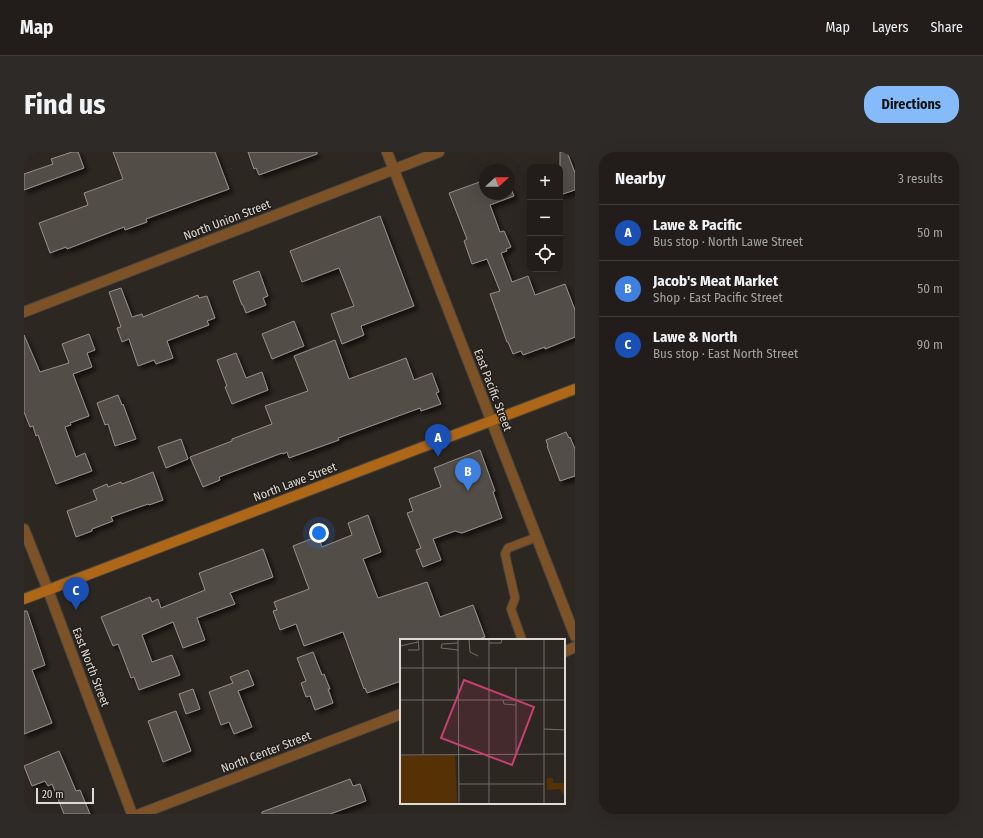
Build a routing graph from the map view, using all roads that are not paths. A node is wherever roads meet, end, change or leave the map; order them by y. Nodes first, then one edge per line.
1 (387, 152) edge
2 (439, 152) edge
3 (394, 170) junction
4 (24, 312) edge
5 (575, 388) edge
6 (491, 421) junction
7 (24, 529) edge
8 (537, 537) junction
9 (48, 590) junction
10 (24, 599) edge
11 (575, 636) edge
12 (522, 639) edge
13 (575, 647) edge
14 (565, 652) edge
15 (400, 714) edge
16 (132, 814) edge
17 (140, 814) edge

1 - 3 street, East Pacific Street
2 - 3 street, North Union Street
3 - 4 street, North Union Street
3 - 6 street, East Pacific Street
5 - 6 main road, North Lawe Street
6 - 8 street, East Pacific Street
6 - 9 main road, North Lawe Street
7 - 9 street, East North Street
8 - 11 street, East Pacific Street
8 - 12 lane
9 - 10 main road, North Lawe Street
9 - 16 street, East North Street
13 - 14 street
15 - 17 street, North Center Street

